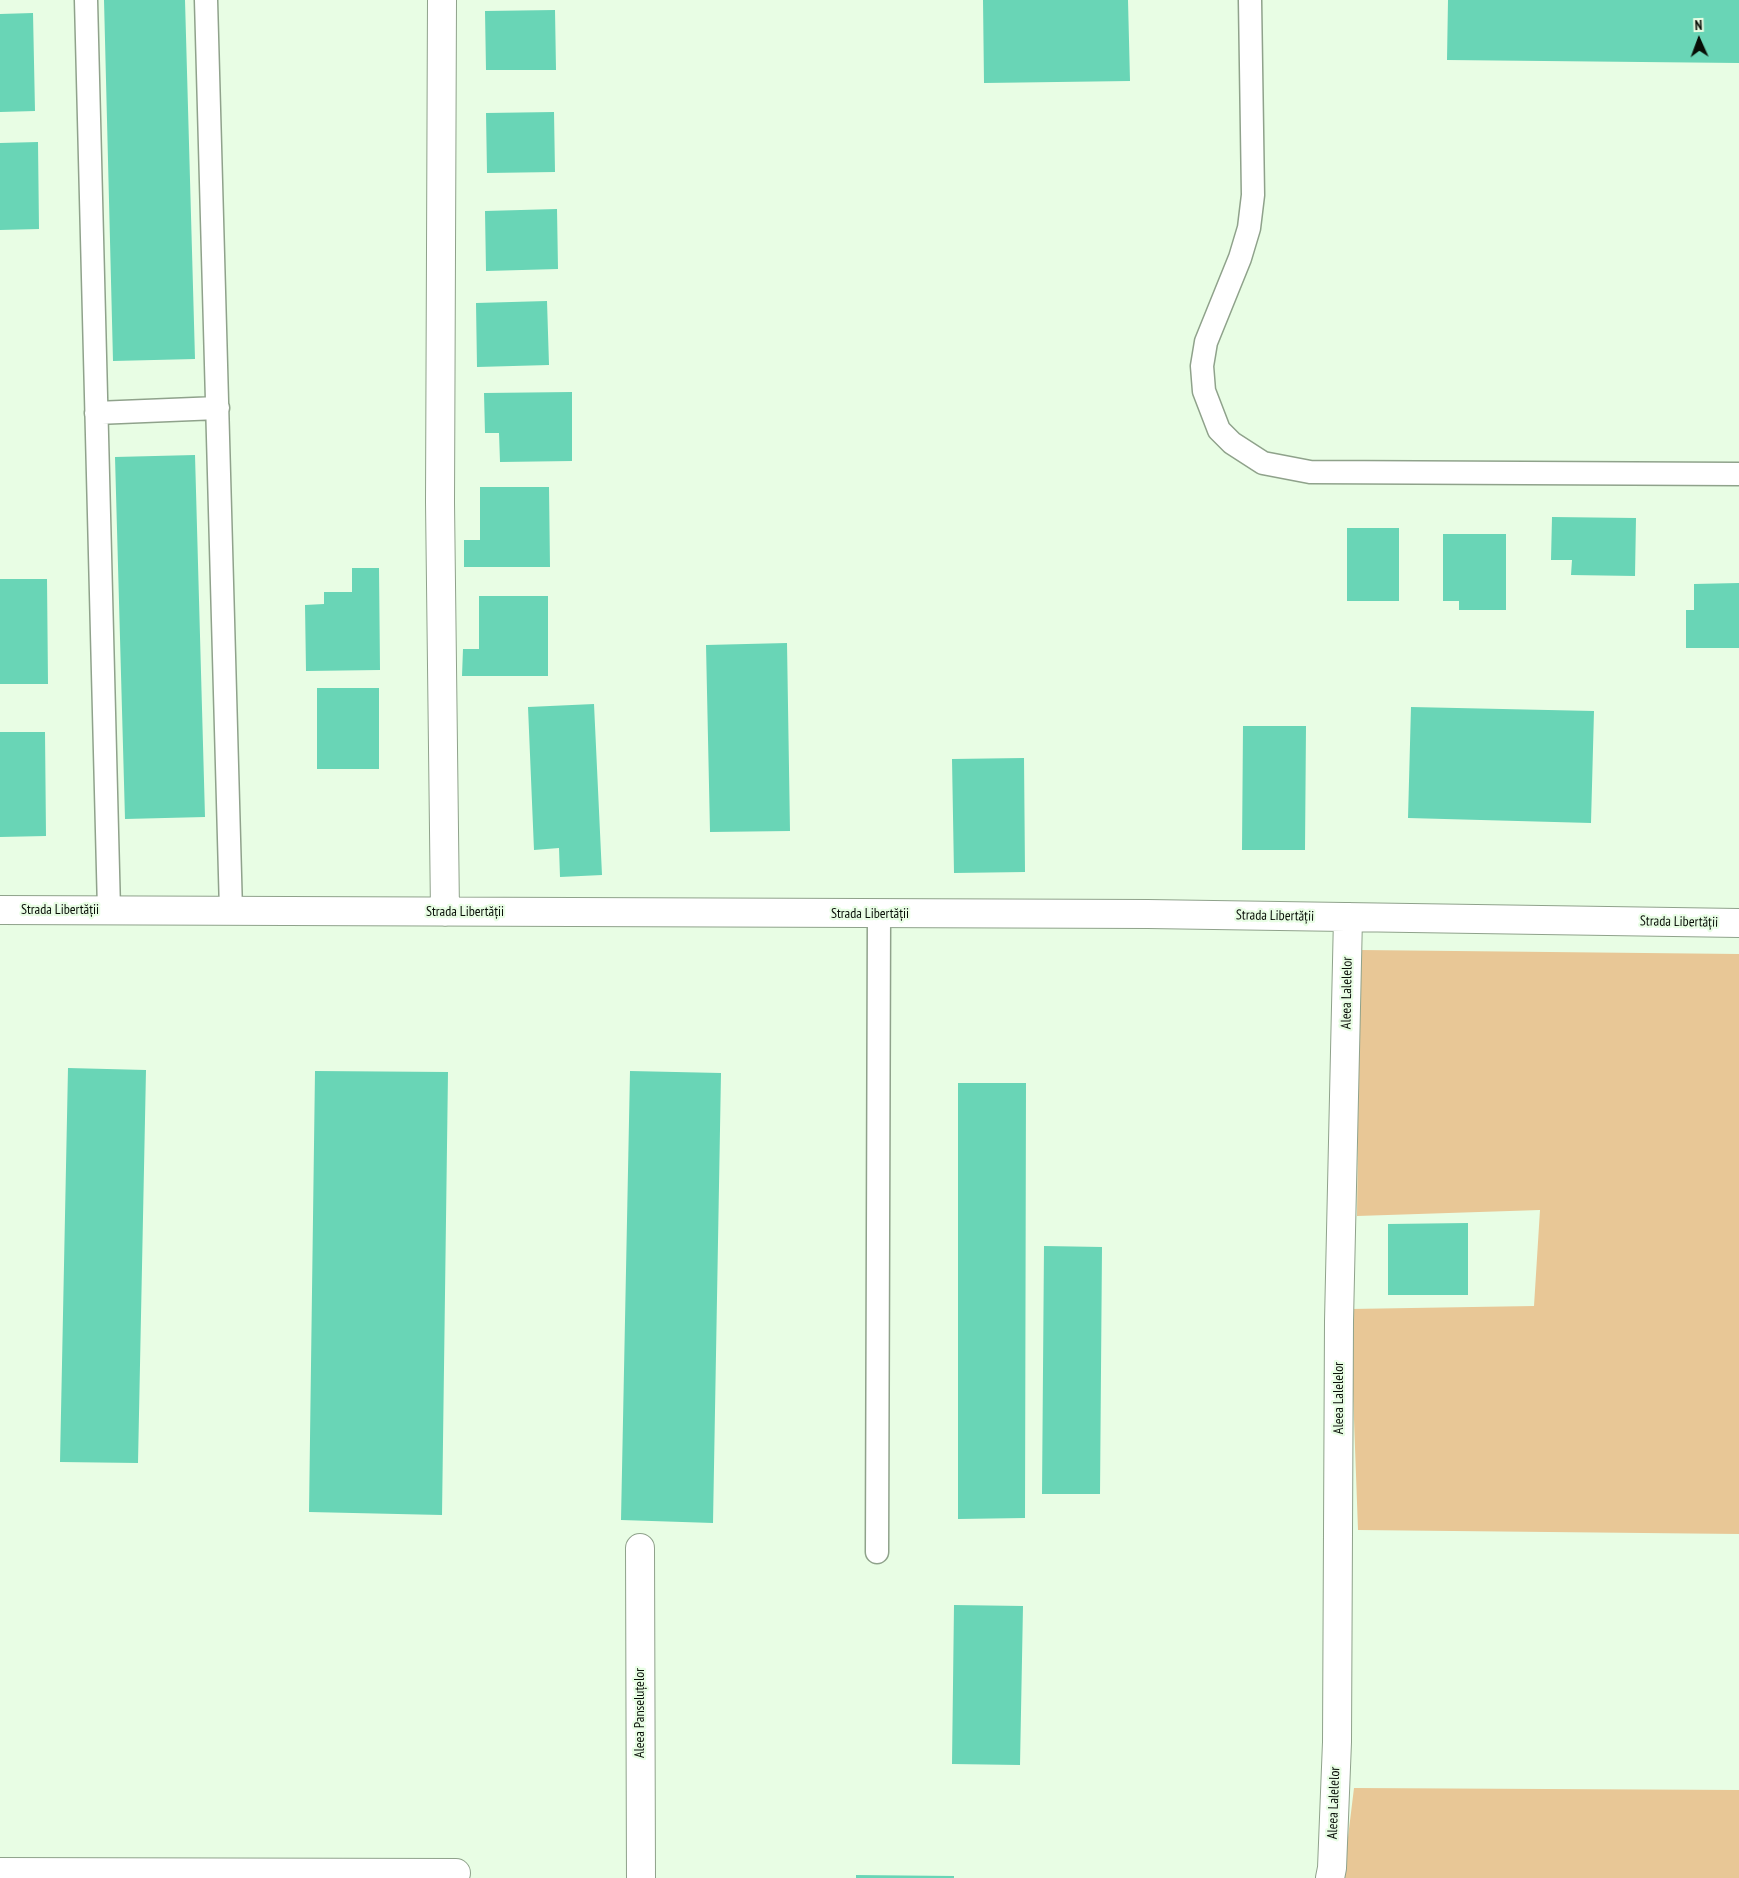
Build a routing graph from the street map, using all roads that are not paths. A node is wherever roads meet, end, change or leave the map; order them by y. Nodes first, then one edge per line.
1 (86, 0) edge
2 (206, 0) edge
3 (442, 0) edge
4 (1250, 0) edge
5 (218, 408) junction
6 (96, 413) junction
7 (1739, 474) edge
8 (0, 910) edge
9 (109, 910) junction
10 (231, 911) junction
11 (445, 912) junction
12 (879, 914) junction
13 (1348, 917) junction
14 (1739, 923) edge
15 (640, 1548) dead end
16 (878, 1552) dead end
17 (0, 1872) edge
18 (456, 1873) dead end
19 (641, 1878) edge
20 (1330, 1878) edge

1 - 6 lane
2 - 5 lane
3 - 11 street
4 - 7 lane
5 - 6 lane
5 - 10 lane
6 - 9 lane
8 - 9 street, Strada Libertății
9 - 10 street, Strada Libertății
10 - 11 street, Strada Libertății
11 - 12 street, Strada Libertății
12 - 13 street, Strada Libertății
12 - 16 lane
13 - 14 street, Strada Libertății
13 - 20 street, Aleea Lalelelor
15 - 19 street, Aleea Panseluțelor
17 - 18 street

